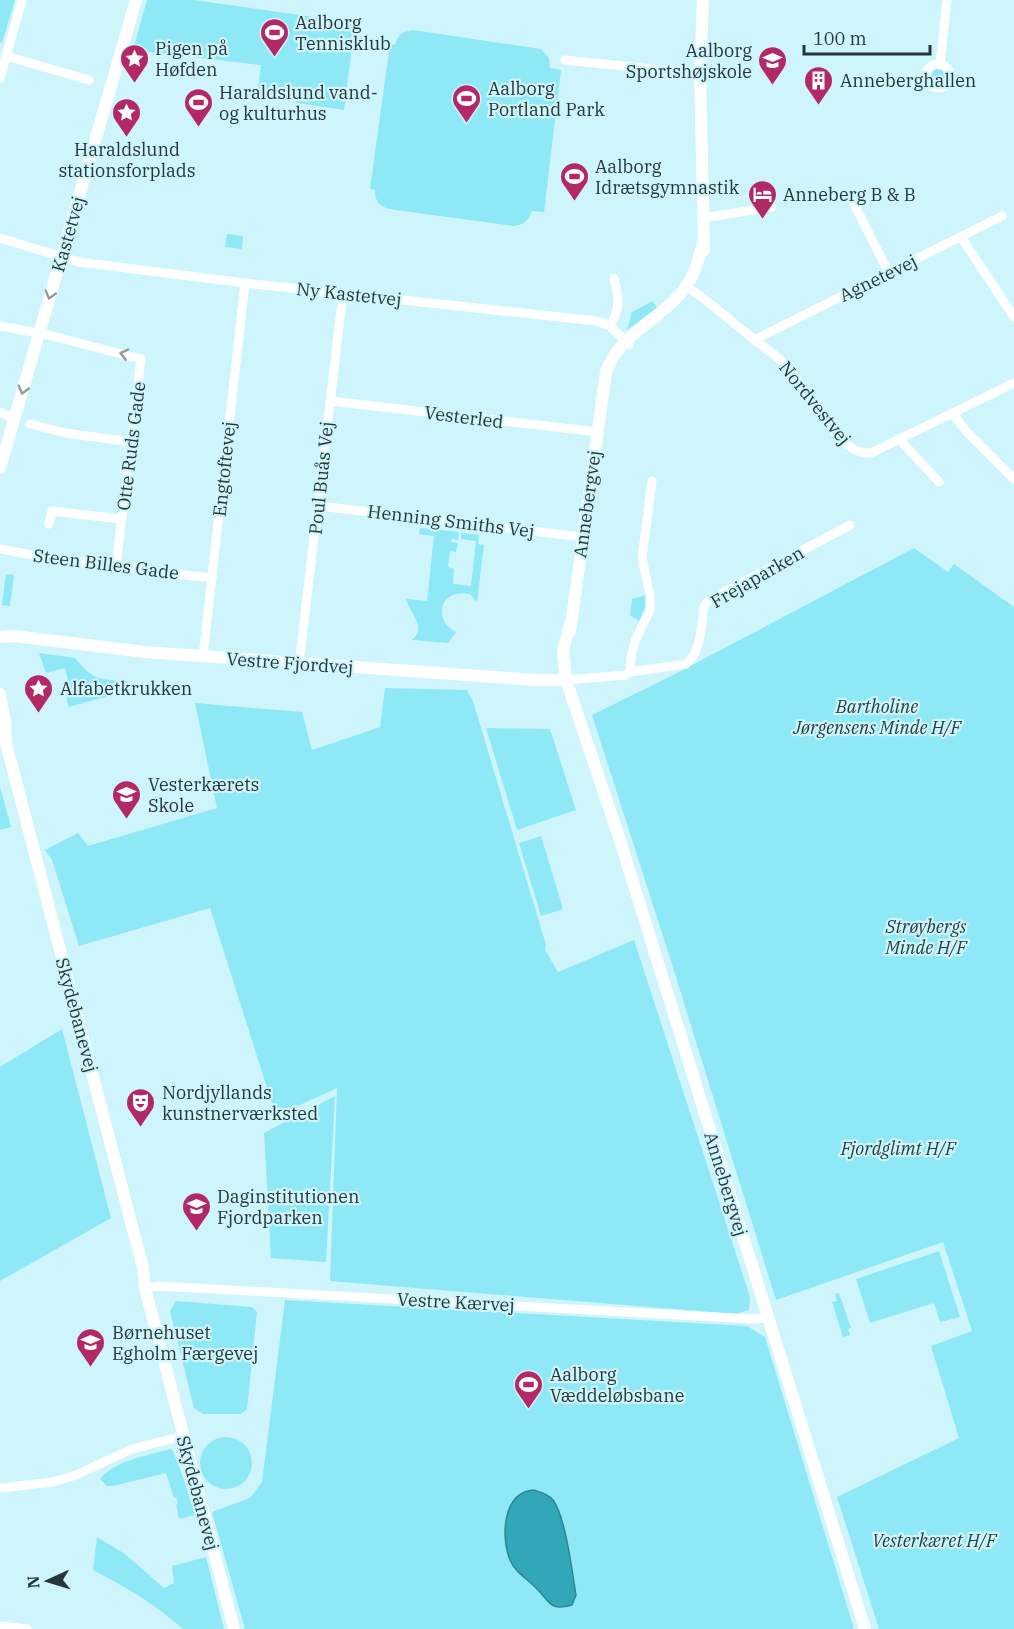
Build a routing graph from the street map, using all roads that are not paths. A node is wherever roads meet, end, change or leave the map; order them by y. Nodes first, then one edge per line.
1 (22, 0) edge
2 (136, 0) edge
3 (703, 0) edge
4 (946, 0) edge
5 (6, 56) junction
6 (565, 60) dead end
7 (940, 65) dead end
8 (700, 74) junction
9 (0, 78) edge
10 (89, 80) dead end
11 (853, 202) dead end
12 (772, 207) dead end
13 (1002, 216) dead end
14 (703, 218) junction
15 (961, 237) junction
16 (0, 238) edge
17 (703, 243) junction
18 (61, 257) junction
19 (889, 273) junction
20 (614, 278) dead end
21 (245, 283) junction
22 (693, 291) junction
23 (343, 293) junction
24 (1014, 317) edge
25 (0, 326) edge
26 (610, 326) junction
27 (39, 333) junction
28 (754, 340) junction
29 (627, 343) junction
30 (1014, 383) edge
31 (330, 401) junction
32 (0, 412) edge
33 (952, 413) junction
34 (14, 419) junction
35 (30, 424) dead end
36 (597, 432) junction
37 (898, 439) junction
38 (132, 442) junction
39 (0, 468) edge
40 (1014, 479) edge
41 (652, 481) dead end
42 (939, 482) dead end
43 (319, 506) junction
44 (121, 519) junction
45 (49, 524) dead end
46 (850, 525) dead end
47 (583, 537) junction
48 (0, 549) edge
49 (116, 566) junction
50 (212, 578) junction
51 (0, 630) edge
52 (14, 636) junction
53 (0, 637) edge
54 (203, 656) junction
55 (299, 663) junction
56 (630, 672) junction
57 (569, 679) junction
58 (0, 694) edge
59 (2, 746) edge
60 (144, 1288) junction
61 (769, 1318) junction
62 (183, 1436) junction
63 (0, 1488) edge
64 (0, 1626) edge
65 (27, 1629) edge
66 (234, 1629) edge
67 (865, 1629) edge

1 - 5 street
2 - 18 street, Kastetvej
3 - 8 street, Annebergvej
4 - 7 street
5 - 9 street
5 - 10 street
6 - 8 street
8 - 14 street, Annebergvej
11 - 19 street
12 - 14 street
13 - 15 street, Agnetevej
14 - 17 street, Annebergvej
15 - 19 street, Agnetevej
15 - 24 street
16 - 18 street, Ny Kastetvej
17 - 22 street, Annebergvej
17 - 29 street, Annebergvej
18 - 21 street, Ny Kastetvej
18 -> 27 street, Kastetvej
19 - 28 street, Agnetevej
20 - 26 street
21 - 23 street, Ny Kastetvej
21 - 50 street, Engtoftevej
22 - 28 street, Nordvestvej
22 - 29 street, Annebergvej
23 - 26 street, Ny Kastetvej
23 - 31 street, Poul Buås Vej
25 - 27 street
26 - 29 street, Ny Kastetvej
27 -> 34 street, Kastetvej
38 -> 27 street, Otte Ruds Gade
28 - 37 street, Nordvestvej
29 - 36 street, Annebergvej
30 - 33 street, Nordvestvej
31 - 36 street, Vesterled
31 - 43 street, Poul Buås Vej
32 - 34 street
33 - 37 street, Nordvestvej
33 - 40 street
34 - 39 street, Kastetvej
35 - 38 street
36 - 47 street, Annebergvej
37 - 42 street
38 - 44 street, Otte Ruds Gade
41 - 56 street
43 - 47 street, Henning Smiths Vej
43 - 55 street, Poul Buås Vej
44 - 45 street
44 - 49 street, Otte Ruds Gade
46 - 56 street, Frejaparken
47 - 57 street, Annebergvej
48 - 49 street, Steen Billes Gade
49 - 50 street, Steen Billes Gade
50 - 54 street, Engtoftevej
51 - 52 street, Vestre Fjordvej
52 - 53 street, Vestre Fjordvej
52 - 54 street, Vestre Fjordvej
54 - 55 street, Vestre Fjordvej
55 - 57 street, Vestre Fjordvej
56 - 57 street, Frejaparken
57 - 61 street, Annebergvej
58 - 59 street, Skydebanevej
59 - 60 street, Skydebanevej
60 - 61 street, Vestre Kærvej
60 - 62 street, Skydebanevej
61 - 67 street, Annebergvej
62 - 63 street
62 - 66 street, Skydebanevej
64 - 65 street

